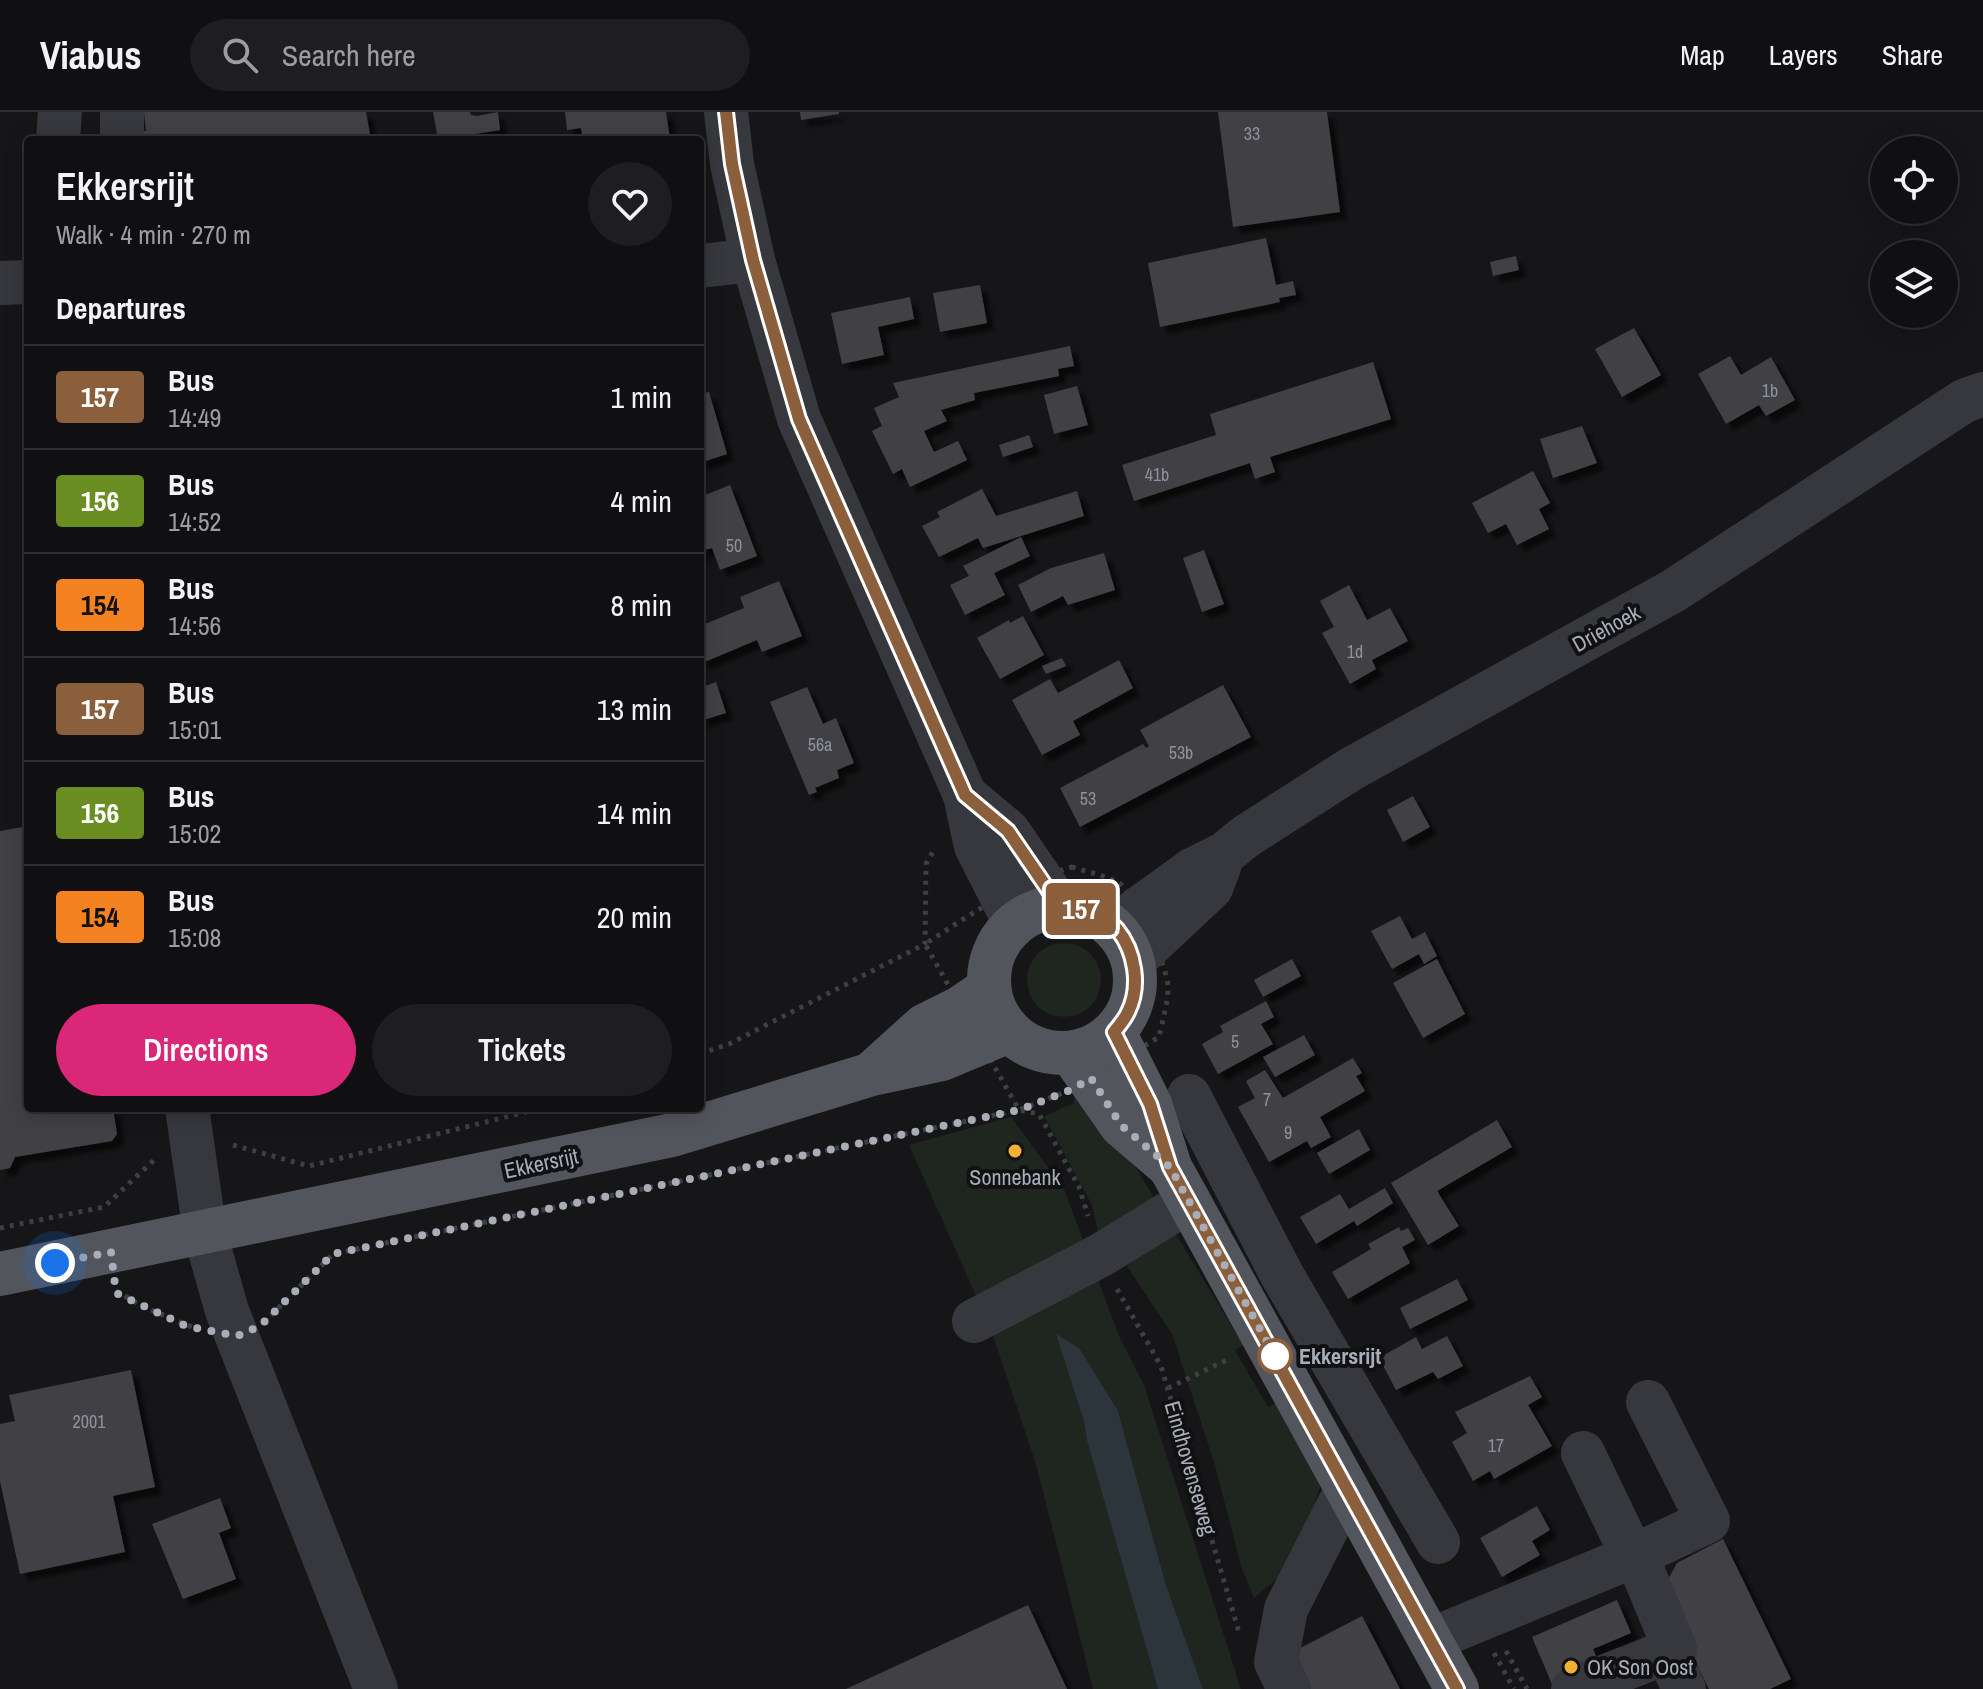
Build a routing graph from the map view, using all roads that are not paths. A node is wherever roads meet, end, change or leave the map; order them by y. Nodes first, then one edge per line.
1 (60, 112) edge
2 (122, 112) edge
3 (726, 112) edge
4 (58, 136) edge
5 (122, 136) edge
6 (753, 260) junction
7 (704, 266) edge
8 (24, 282) edge
9 (0, 283) edge
10 (1983, 394) edge
11 (1029, 900) junction
12 (1135, 935) junction
13 (984, 1017) junction
14 (1100, 1055) junction
15 (1189, 1096) dead end
16 (189, 1124) edge
17 (1180, 1184) junction
18 (205, 1233) junction
19 (0, 1274) edge
20 (1282, 1275) junction
21 (1242, 1297) junction
22 (974, 1321) dead end
23 (1648, 1402) dead end
24 (1583, 1453) dead end
25 (1347, 1489) junction
26 (1438, 1542) dead end
27 (1634, 1556) junction
28 (1430, 1640) junction
29 (1676, 1670) edge
30 (376, 1689) edge
31 (1289, 1689) edge
32 (1457, 1689) edge
33 (1573, 1689) edge

1 - 4 street
2 - 5 street
3 - 6 street
6 - 7 street
6 - 11 street
8 - 9 street
10 - 12 street, Driehoek
11 - 12 main road
11 - 13 main road
12 - 14 main road
13 - 14 main road
13 - 18 main road, Ekkersrijt
14 - 17 main road
15 - 20 street
16 - 18 street
17 - 21 main road
17 - 22 street
18 - 19 main road, Ekkersrijt
18 - 30 street
20 - 21 street
20 - 26 street
21 - 25 main road
23 - 27 street
24 - 27 street
25 - 28 main road
25 - 31 street
27 - 28 street
27 - 29 street
28 - 32 main road
29 - 33 street

